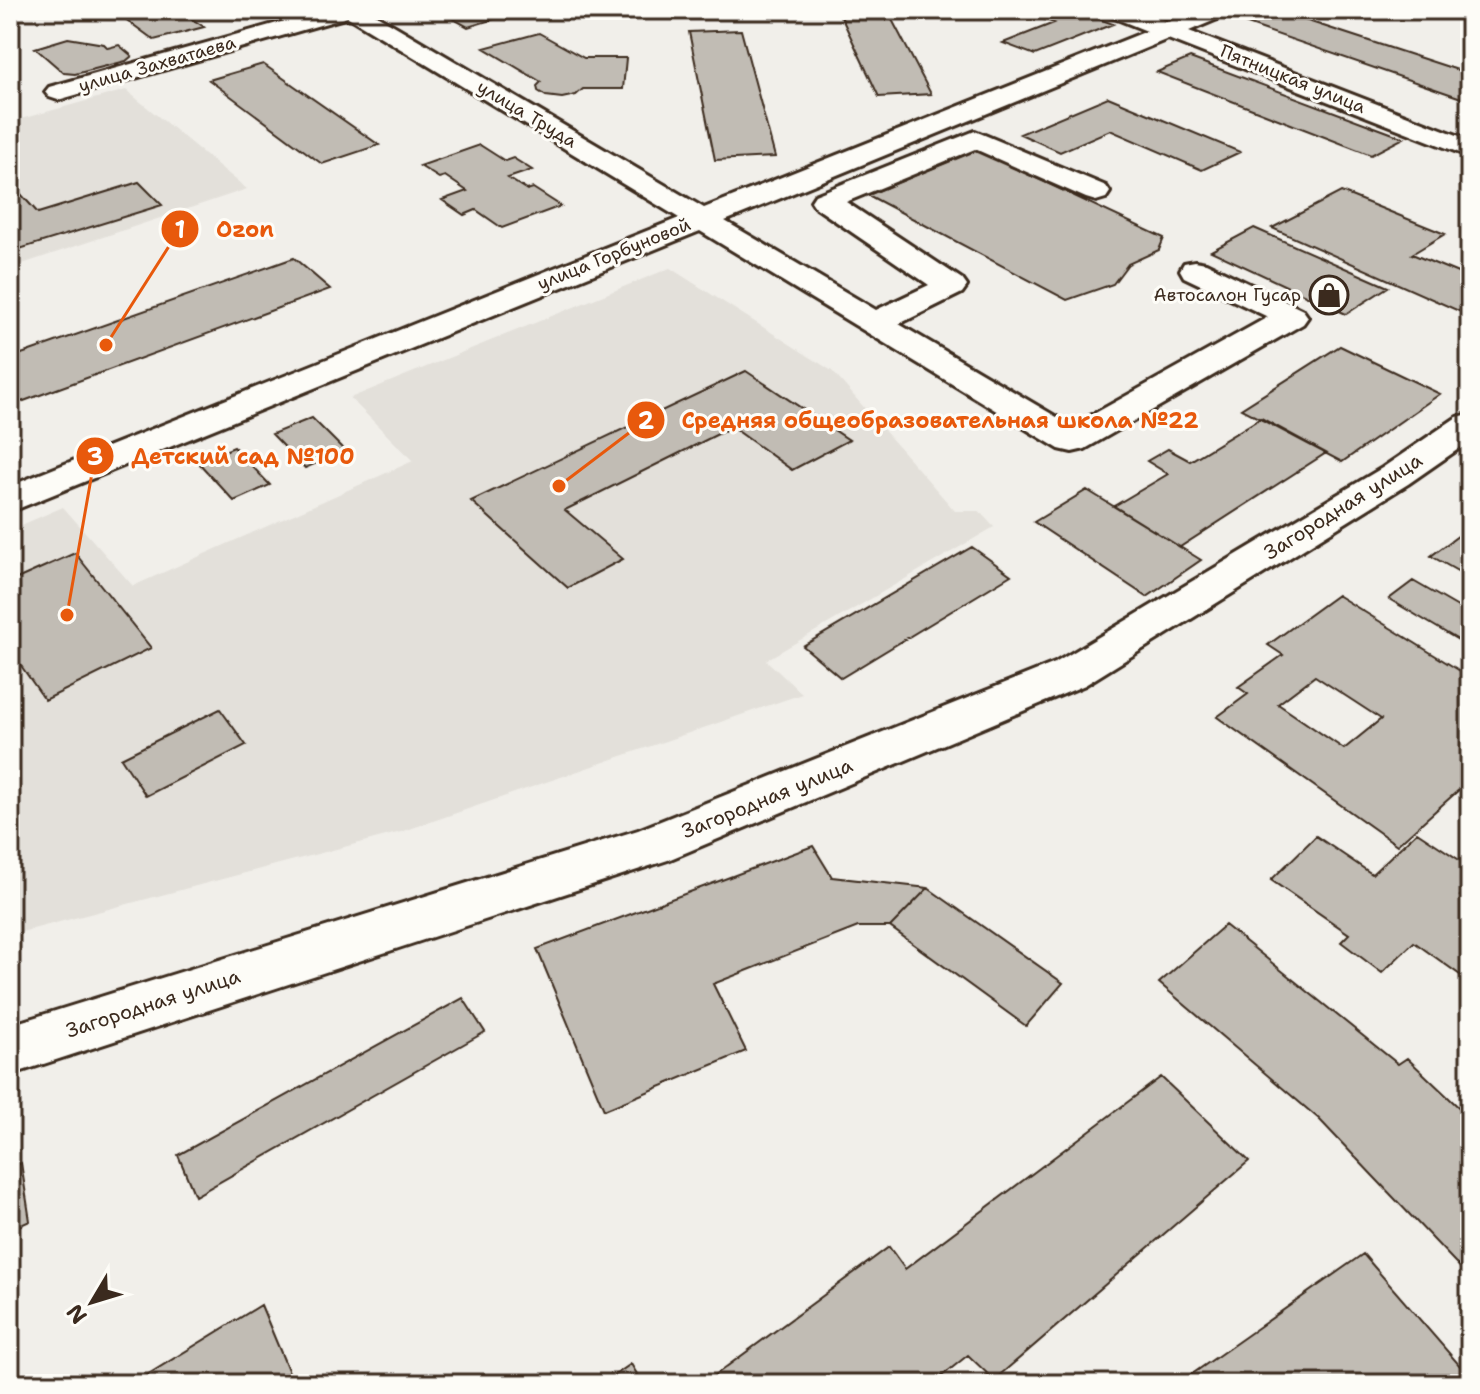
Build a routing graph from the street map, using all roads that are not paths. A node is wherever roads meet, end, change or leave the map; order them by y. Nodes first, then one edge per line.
1 (351, 10) edge
2 (1115, 10) edge
3 (1219, 10) edge
4 (1168, 30) junction
5 (58, 92) dead end
6 (1470, 149) edge
7 (1096, 192) dead end
8 (701, 218) junction
9 (1195, 270) dead end
10 (875, 323) junction
11 (1470, 425) edge
12 (10, 500) edge
13 (10, 1050) edge

1 - 5 street, улица Захватаева
1 - 8 street, улица Труда
2 - 4 street, Пятницкая улица
3 - 4 street, улица Горбуновой
4 - 6 street, Пятницкая улица
4 - 8 street, улица Горбуновой
7 - 10 street
8 - 10 street, улица Труда
8 - 12 street, улица Горбуновой
9 - 10 street, улица Труда
11 - 13 street, Загородная улица

